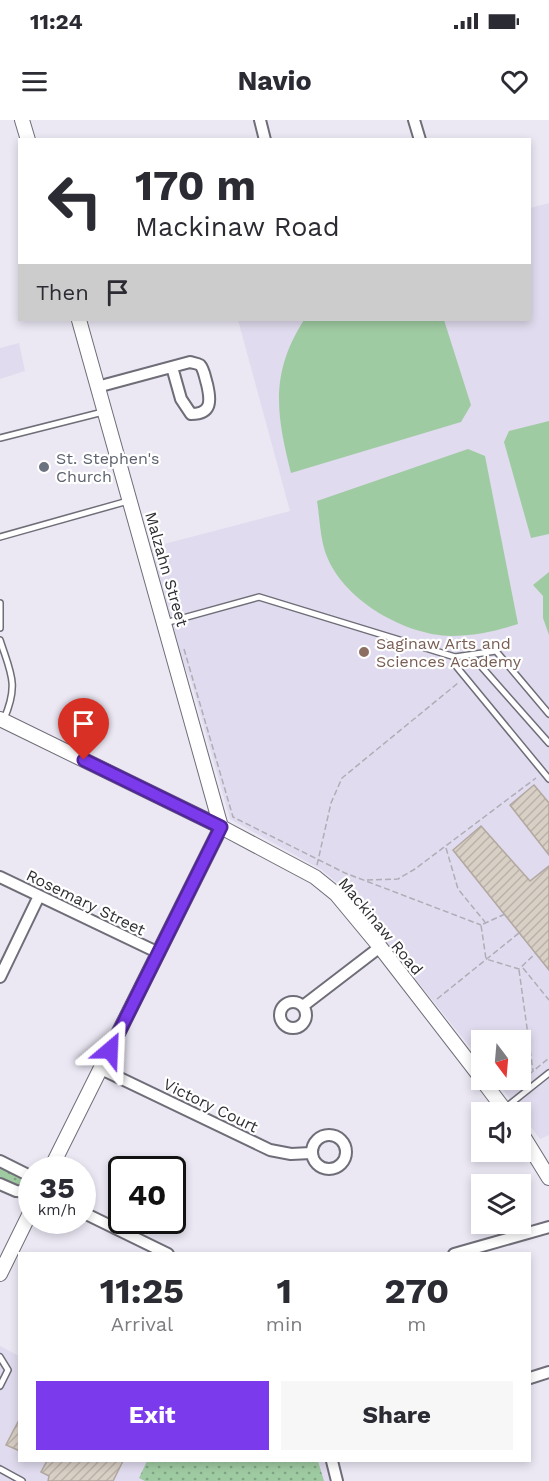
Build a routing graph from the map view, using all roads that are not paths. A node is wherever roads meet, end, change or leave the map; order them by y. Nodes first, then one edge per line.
1 (22, 120) edge
2 (260, 120) edge
3 (414, 120) edge
4 (27, 138) edge
5 (264, 138) edge
6 (419, 138) edge
7 (79, 321) edge
8 (172, 367) junction
9 (98, 387) junction
10 (105, 411) junction
11 (0, 438) edge
12 (130, 500) junction
13 (0, 537) edge
14 (0, 603) edge
15 (165, 623) junction
16 (0, 628) edge
17 (0, 640) edge
18 (472, 656) junction
19 (455, 657) junction
20 (549, 714) edge
21 (2, 720) edge
22 (549, 743) edge
23 (549, 779) edge
24 (221, 827) junction
25 (0, 877) edge
26 (39, 896) junction
27 (380, 947) junction
28 (159, 953) junction
29 (0, 977) edge
30 (303, 1006) dead end
31 (471, 1065) edge
32 (101, 1070) junction
33 (549, 1073) edge
34 (490, 1090) edge
35 (499, 1102) edge
36 (516, 1102) edge
37 (531, 1149) edge
38 (312, 1153) dead end
39 (58, 1156) edge
40 (0, 1161) edge
41 (18, 1170) edge
42 (549, 1178) edge
43 (0, 1184) edge
44 (18, 1191) edge
45 (96, 1219) edge
46 (549, 1227) edge
47 (20, 1234) edge
48 (164, 1252) edge
49 (461, 1252) edge
50 (0, 1274) edge
51 (0, 1357) edge
52 (549, 1372) edge
53 (531, 1378) edge
54 (0, 1386) edge
55 (332, 1462) edge
56 (0, 1469) edge
57 (22, 1481) edge
58 (337, 1481) edge

1 - 4 street
2 - 5 street
3 - 6 street
7 - 9 street, Malzahn Street
8 - 8 street
8 - 9 street
9 - 10 street, Malzahn Street
10 - 11 lane
10 - 12 street, Malzahn Street
12 - 13 lane
12 - 15 street, Malzahn Street
14 - 16 lane
15 - 19 lane
15 - 24 street, Malzahn Street
17 - 21 lane
18 - 19 lane
18 - 20 lane
18 - 22 lane
19 - 23 lane
21 - 24 street, Mackinaw Road
24 - 27 street, Mackinaw Road
24 - 28 street
25 - 26 street, Rosemary Street
26 - 28 street, Rosemary Street
26 - 29 street
27 - 30 street
27 - 31 street, Mackinaw Road
28 - 32 street
32 - 38 street, Victory Court
32 - 39 street
33 - 36 lane
34 - 35 street, Mackinaw Road
37 - 42 street
40 - 41 street
43 - 44 street
45 - 48 street
46 - 49 street
47 - 50 street
51 - 54 lane
52 - 53 street
55 - 58 street
56 - 57 lane

